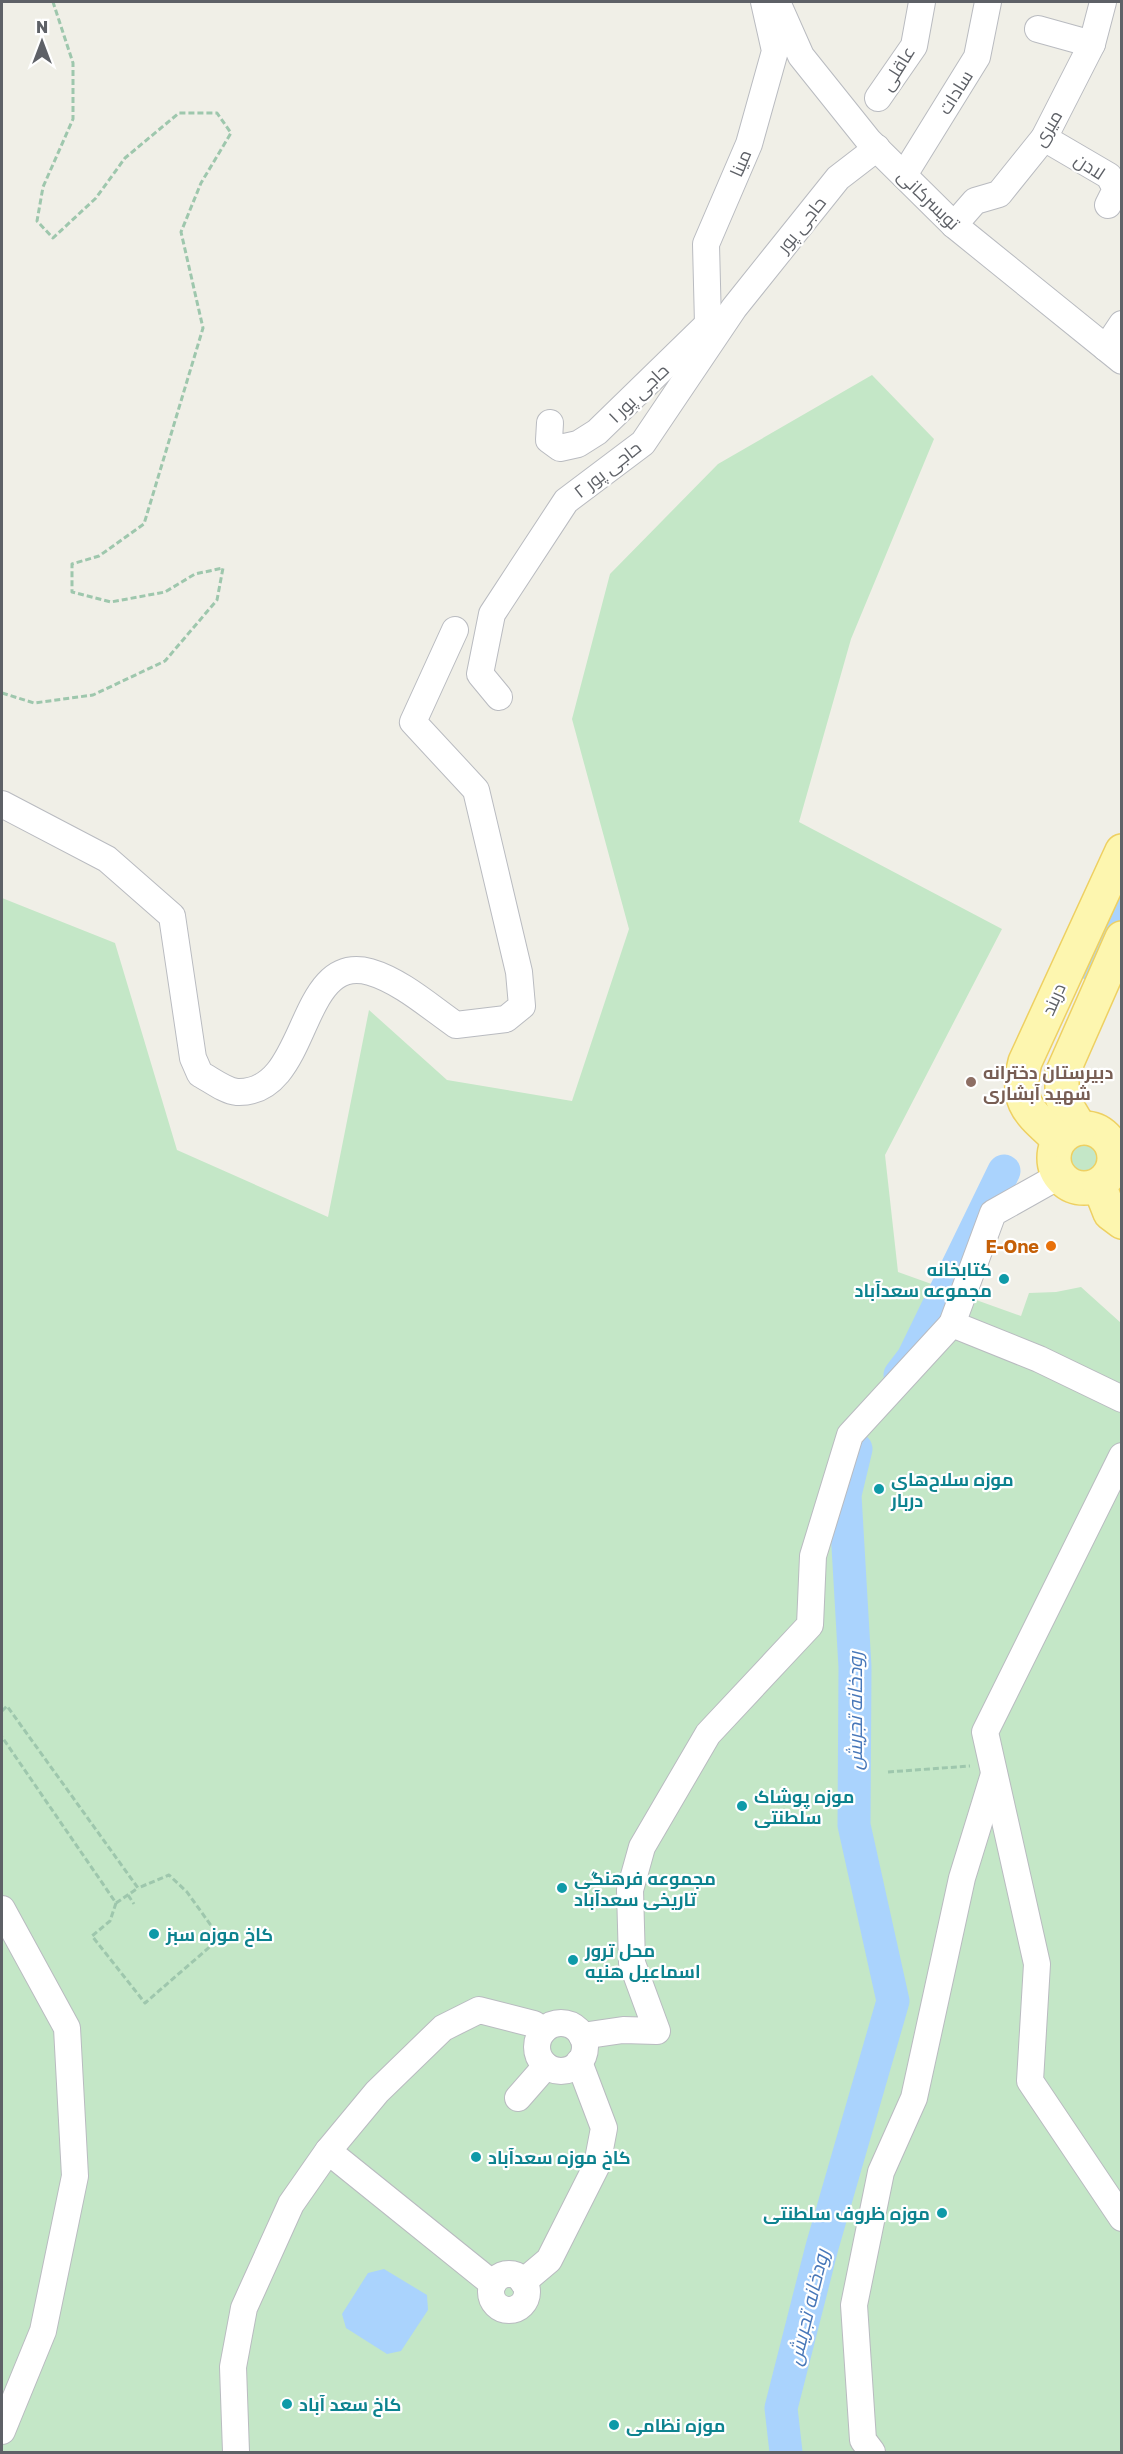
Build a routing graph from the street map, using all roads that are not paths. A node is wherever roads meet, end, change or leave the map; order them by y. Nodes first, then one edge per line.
1 (764, 2) edge
2 (777, 2) edge
3 (922, 2) edge
4 (988, 2) edge
5 (1103, 2) edge
6 (1038, 29) dead end
7 (1092, 44) junction
8 (878, 98) dead end
9 (1044, 138) junction
10 (877, 148) junction
11 (904, 175) junction
12 (1108, 205) dead end
13 (954, 225) junction
14 (734, 308) junction
15 (708, 324) junction
16 (1122, 324) edge
17 (1114, 355) edge
18 (550, 423) dead end
19 (454, 630) dead end
20 (499, 697) dead end
21 (2, 804) edge
22 (1122, 851) edge
23 (1122, 938) edge
24 (1070, 1134) junction
25 (1059, 1176) junction
26 (1099, 1185) junction
27 (1122, 1222) edge
28 (952, 1324) junction
29 (1122, 1399) edge
30 (1122, 1456) edge
31 (993, 1769) junction
32 (2, 1909) edge
33 (543, 2031) junction
34 (582, 2036) junction
35 (579, 2062) junction
36 (546, 2066) junction
37 (518, 2098) dead end
38 (328, 2151) junction
39 (1122, 2218) edge
40 (2, 2431) edge
41 (236, 2452) edge
42 (872, 2452) edge

1 - 15 street, مینا
2 - 10 street, تویسرکانی
3 - 8 street, عاقلی
4 - 11 street, سادات
5 - 7 street, میری
6 - 7 street
7 - 9 street, میری
9 - 12 street, لادن
9 - 13 street, میری
10 - 11 street, تویسرکانی
10 - 14 street, حاجی پور
11 - 13 street, تویسرکانی
13 - 17 street, تویسرکانی
14 - 15 street, حاجی پور ۱
14 - 20 street, حاجی پور ۲
15 - 18 street, حاجی پور ۱
16 - 17 street
19 - 21 street
22 - 24 main road, دربند
23 - 24 main road
24 - 25 main road
24 - 26 main road
25 - 26 main road
25 - 28 street
26 - 27 main road
28 - 29 street
28 - 34 street
30 - 31 street
31 - 39 street
31 - 42 street
32 - 40 street
33 - 34 street
33 - 36 street
33 - 38 street
34 - 35 street
35 - 36 street
35 - 38 street
36 - 37 street
38 - 41 street

